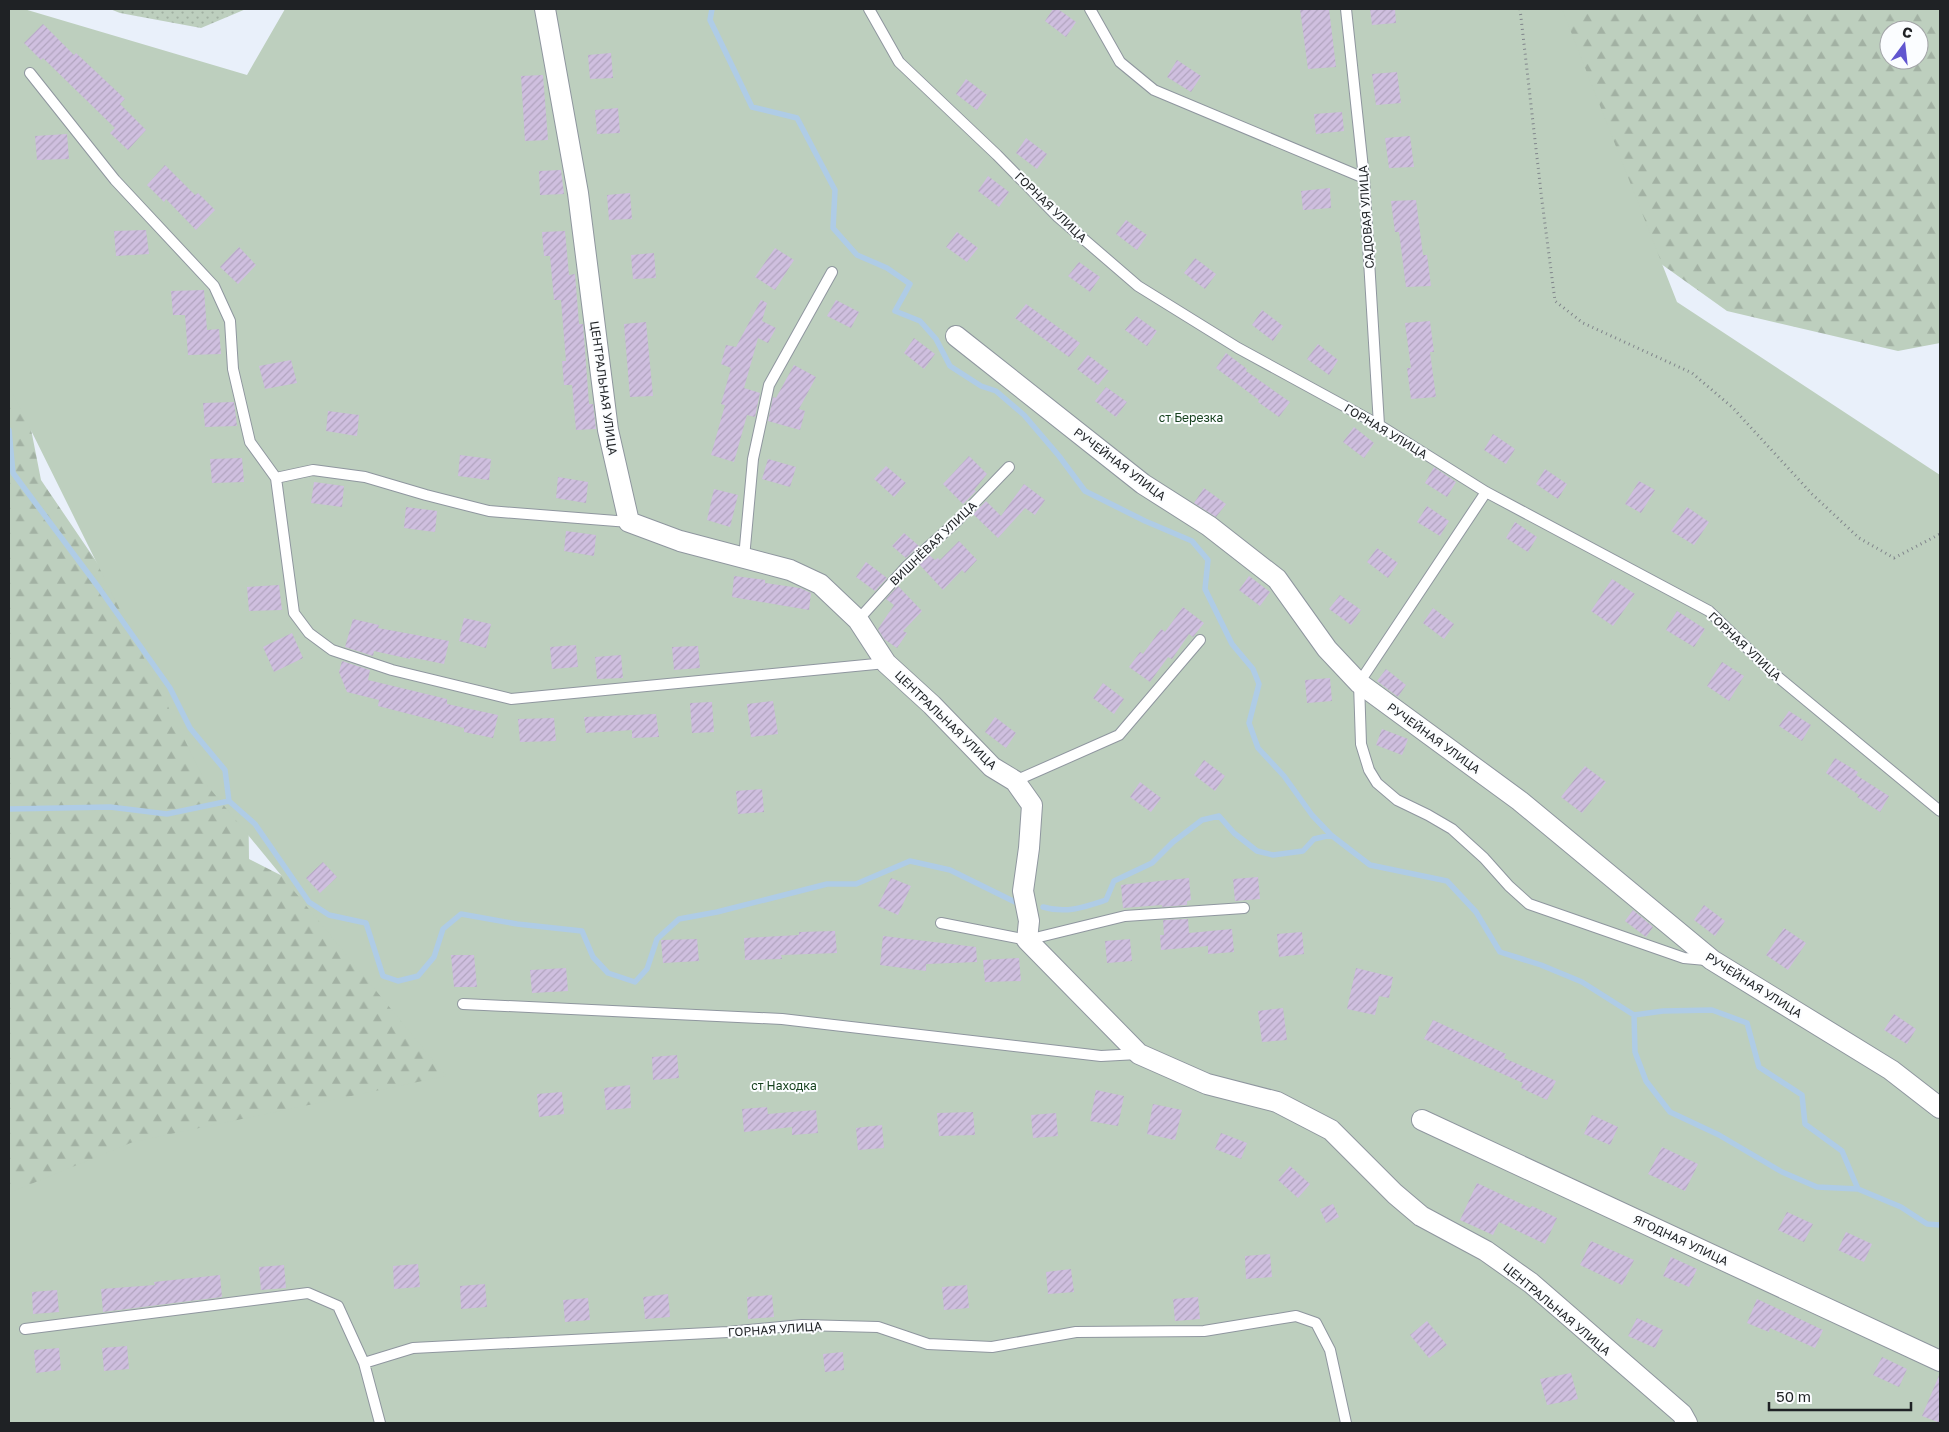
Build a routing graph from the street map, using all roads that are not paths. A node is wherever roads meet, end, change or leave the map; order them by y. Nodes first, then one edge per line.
1 (545, 9) edge
2 (869, 9) edge
3 (1090, 9) edge
4 (1346, 9) edge
5 (30, 73) dead end
6 (1364, 178) junction
7 (832, 272) dead end
8 (956, 336) dead end
9 (1379, 425) junction
10 (1010, 467) dead end
11 (276, 478) junction
12 (1486, 492) junction
13 (629, 522) junction
14 (744, 558) junction
15 (858, 620) junction
16 (1200, 640) dead end
17 (886, 663) junction
18 (1359, 682) junction
19 (1015, 781) junction
20 (1940, 811) edge
21 (1244, 908) dead end
22 (941, 923) dead end
23 (1027, 940) junction
24 (1712, 960) junction
25 (462, 1004) dead end
26 (1138, 1054) junction
27 (1940, 1108) edge
28 (1422, 1120) dead end
29 (25, 1329) dead end
30 (1940, 1361) edge
31 (364, 1364) junction
32 (380, 1423) edge
33 (1346, 1423) edge
34 (1687, 1423) edge

1 - 13 street, ЦЕНТРАЛЬНАЯ УЛИЦА
2 - 9 lane, ГОРНАЯ УЛИЦА
3 - 6 lane
4 - 6 lane, САДОВАЯ УЛИЦА
5 - 11 lane
6 - 9 lane, САДОВАЯ УЛИЦА
7 - 14 lane
8 - 18 street, РУЧЕЙНАЯ УЛИЦА
9 - 12 lane, ГОРНАЯ УЛИЦА
10 - 15 lane, ВИШНЁВАЯ УЛИЦА
11 - 13 lane
11 - 17 lane
12 - 18 lane
12 - 20 lane, ГОРНАЯ УЛИЦА
13 - 14 street, ЦЕНТРАЛЬНАЯ УЛИЦА
14 - 15 street, ЦЕНТРАЛЬНАЯ УЛИЦА
15 - 17 street, ЦЕНТРАЛЬНАЯ УЛИЦА
16 - 19 lane
17 - 19 street, ЦЕНТРАЛЬНАЯ УЛИЦА
18 - 24 street, РУЧЕЙНАЯ УЛИЦА
18 - 24 lane
19 - 23 street, ЦЕНТРАЛЬНАЯ УЛИЦА
21 - 23 lane
22 - 23 lane
23 - 26 street, ЦЕНТРАЛЬНАЯ УЛИЦА
24 - 27 street, РУЧЕЙНАЯ УЛИЦА
25 - 26 lane
26 - 34 street, ЦЕНТРАЛЬНАЯ УЛИЦА
28 - 30 street, ЯГОДНАЯ УЛИЦА
29 - 31 lane
31 - 32 lane
31 - 33 lane, ГОРНАЯ УЛИЦА

